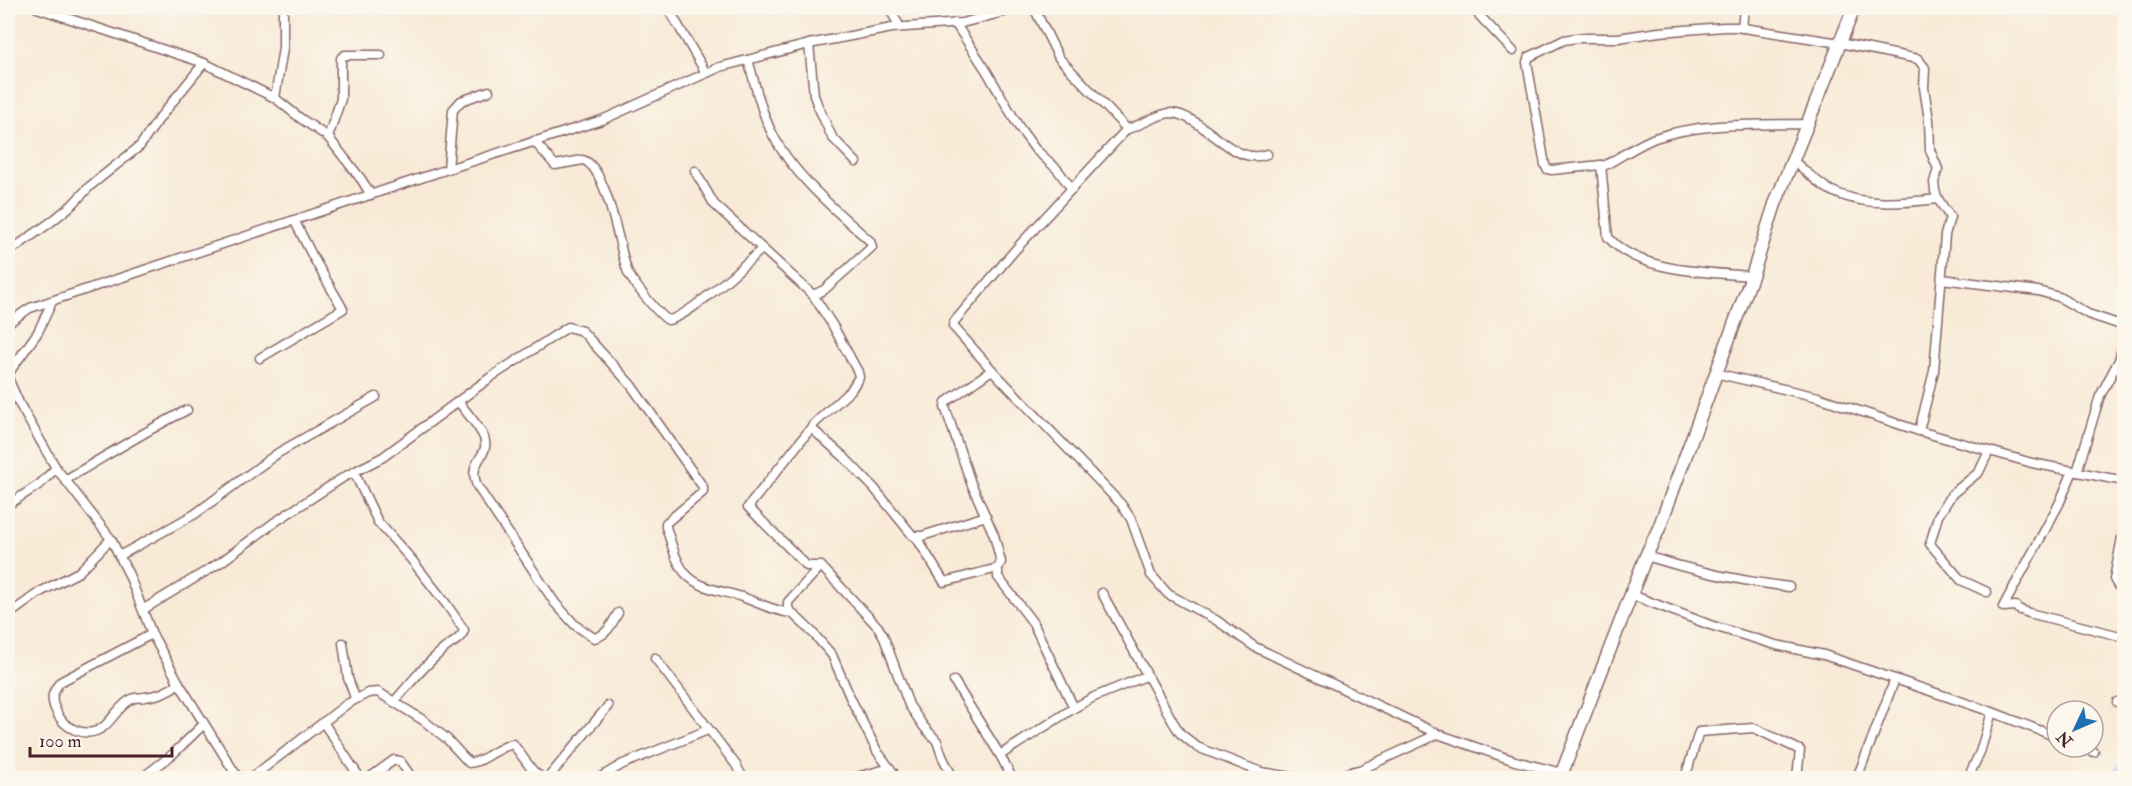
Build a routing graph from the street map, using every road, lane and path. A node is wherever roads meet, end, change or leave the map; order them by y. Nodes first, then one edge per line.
1 (37, 8) edge
2 (283, 8) edge
3 (668, 8) edge
4 (891, 8) edge
5 (1019, 8) edge
6 (1034, 8) edge
7 (1475, 8) edge
8 (1744, 8) edge
9 (1854, 8) edge
10 (49, 9) edge
11 (955, 23) junction
12 (900, 27) junction
13 (1742, 28) junction
14 (1840, 43) junction
15 (809, 44) junction
16 (1514, 51) dead end
17 (381, 55) dead end
18 (748, 60) junction
19 (204, 63) junction
20 (706, 73) junction
21 (489, 91) dead end
22 (275, 98) junction
23 (1808, 124) junction
24 (1127, 129) junction
25 (328, 137) junction
26 (534, 141) junction
27 (1267, 154) dead end
28 (1793, 161) junction
29 (856, 162) dead end
30 (1601, 165) junction
31 (448, 169) junction
32 (695, 171) dead end
33 (1072, 189) junction
34 (371, 195) junction
35 (1938, 200) junction
36 (294, 220) junction
37 (762, 249) junction
38 (8, 250) edge
39 (1752, 276) junction
40 (1942, 279) junction
41 (813, 295) junction
42 (52, 302) junction
43 (8, 323) edge
44 (2124, 326) edge
45 (2124, 342) edge
46 (260, 358) dead end
47 (992, 370) junction
48 (1715, 373) junction
49 (8, 376) edge
50 (376, 398) dead end
51 (458, 401) junction
52 (187, 410) dead end
53 (811, 428) junction
54 (1919, 430) junction
55 (1989, 451) junction
56 (56, 468) junction
57 (2075, 471) junction
58 (354, 472) junction
59 (65, 480) junction
60 (2124, 481) edge
61 (8, 505) edge
62 (986, 516) junction
63 (2124, 527) edge
64 (915, 537) junction
65 (111, 539) junction
66 (119, 556) junction
67 (1646, 556) junction
68 (821, 566) junction
69 (998, 568) junction
70 (1789, 587) dead end
71 (2124, 587) edge
72 (1987, 592) dead end
73 (1102, 593) dead end
74 (1632, 595) junction
75 (144, 609) junction
76 (618, 613) dead end
77 (791, 613) junction
78 (8, 615) edge
79 (152, 634) junction
80 (2124, 637) edge
81 (343, 643) dead end
82 (655, 658) dead end
83 (1146, 676) junction
84 (1895, 680) junction
85 (954, 681) dead end
86 (179, 683) junction
87 (355, 698) junction
88 (394, 702) junction
89 (608, 706) dead end
90 (1074, 708) junction
91 (1992, 712) junction
92 (322, 722) junction
93 (204, 724) junction
94 (708, 730) junction
95 (2045, 732) edge
96 (1438, 734) junction
97 (1000, 754) junction
98 (890, 768) junction
99 (1561, 776) edge
100 (141, 778) edge
101 (237, 778) edge
102 (251, 778) edge
103 (360, 778) edge
104 (369, 778) edge
105 (412, 778) edge
106 (542, 778) edge
107 (548, 778) edge
108 (599, 778) edge
109 (743, 778) edge
110 (854, 778) edge
111 (897, 778) edge
112 (953, 778) edge
113 (1012, 778) edge
114 (1298, 778) edge
115 (1329, 778) edge
116 (1685, 778) edge
117 (1797, 778) edge
118 (1857, 778) edge
119 (1968, 778) edge

1 - 10 street
2 - 22 street
3 - 20 street
4 - 12 street
5 - 11 street
6 - 24 street
7 - 16 street
8 - 13 street
9 - 14 main road
10 - 19 street
11 - 12 street
11 - 33 street
12 - 15 street
13 - 14 street
13 - 30 street
14 - 23 main road
14 - 35 street
15 - 18 street
15 - 29 street
17 - 25 street
18 - 20 street
18 - 41 street
19 - 22 street
19 - 38 street
20 - 26 street
21 - 31 street
22 - 25 street
23 - 28 main road
23 - 30 street
24 - 27 street
24 - 33 street
25 - 34 street
26 - 31 street
26 - 37 street
28 - 35 street
28 - 39 main road
30 - 39 street
31 - 34 street
32 - 37 street
33 - 47 street
34 - 36 street
35 - 40 street
36 - 42 street
36 - 46 street
37 - 41 street
39 - 48 main road
40 - 44 street
40 - 54 street
41 - 53 street
42 - 43 street
42 - 49 street
45 - 57 street
47 - 62 street
47 - 96 street
48 - 54 street
48 - 67 main road
49 - 56 street
50 - 66 street
51 - 58 street
51 - 76 street
51 - 77 street
52 - 59 street
53 - 64 street
53 - 68 street
54 - 55 street
55 - 57 street
55 - 72 street
56 - 59 street
56 - 61 street
57 - 60 street
57 - 80 street
58 - 75 street
58 - 88 street
59 - 65 street
62 - 64 street
62 - 69 street
63 - 71 street
64 - 69 street
65 - 66 street
65 - 78 street
66 - 75 street
67 - 70 street
67 - 74 main road
68 - 77 street
68 - 112 street
69 - 90 street
73 - 83 street
74 - 84 street
74 - 99 main road
75 - 79 street
77 - 98 street
79 - 86 street
79 - 86 street
81 - 87 street
82 - 94 street
83 - 90 street
83 - 114 street
84 - 91 street
84 - 118 street
85 - 97 street
86 - 93 street
87 - 88 street
87 - 92 street
88 - 106 street
89 - 107 street
90 - 97 street
91 - 95 street
91 - 119 street
92 - 102 street
92 - 103 street
93 - 100 street
93 - 101 street
94 - 108 street
94 - 109 street
96 - 99 street
96 - 115 street
97 - 113 street
98 - 110 street
98 - 111 street
104 - 105 street
116 - 117 street

